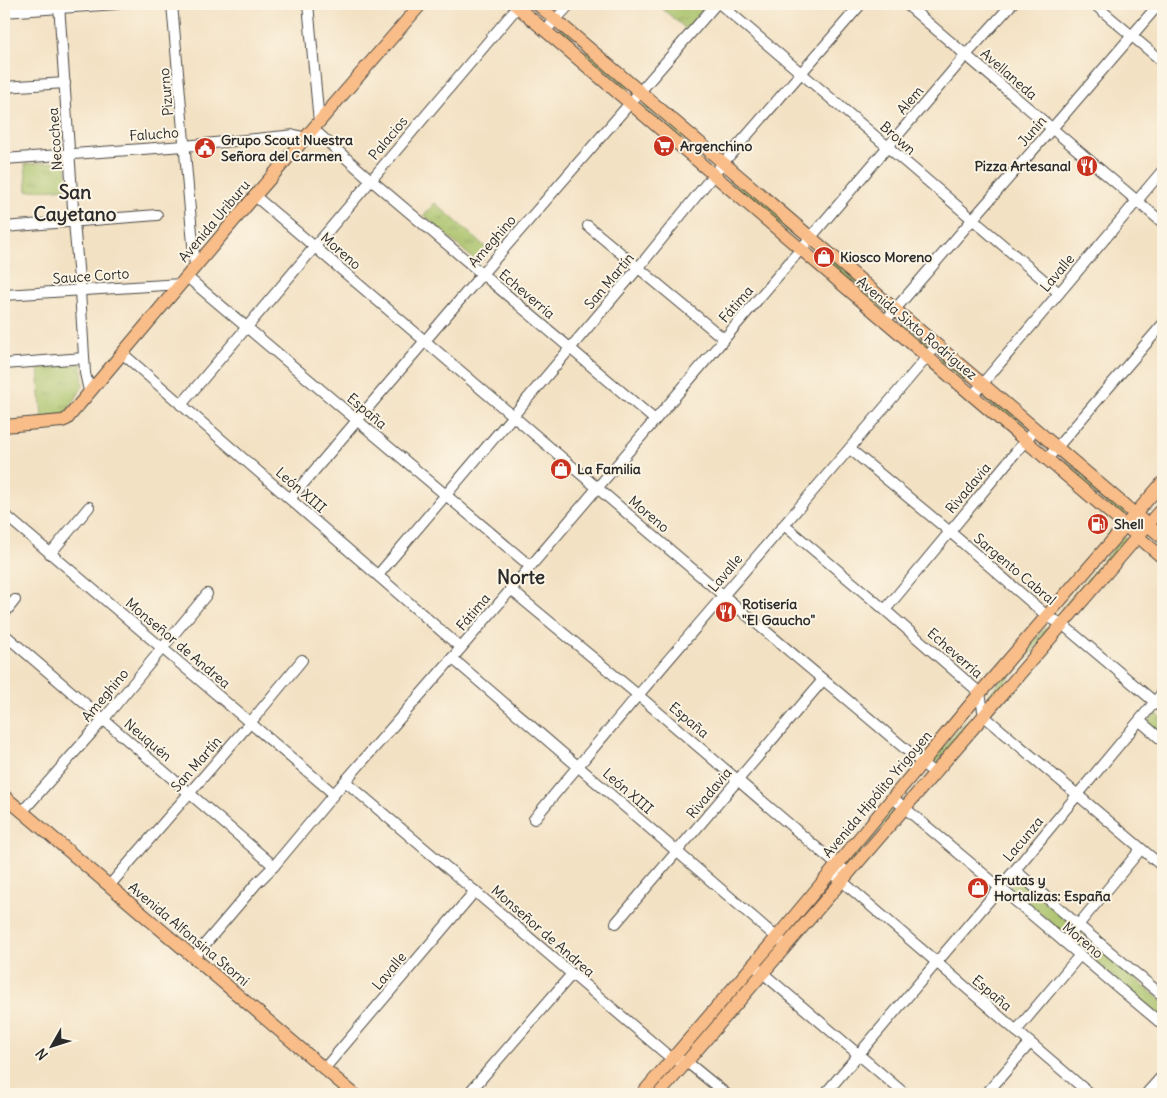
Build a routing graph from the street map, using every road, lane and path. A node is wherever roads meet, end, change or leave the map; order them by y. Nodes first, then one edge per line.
1 (116, 4) edge
2 (172, 4) edge
3 (308, 4) edge
4 (422, 4) edge
5 (537, 4) edge
6 (570, 4) edge
7 (718, 4) edge
8 (861, 4) edge
9 (906, 4) edge
10 (1012, 4) edge
11 (1094, 4) edge
12 (1158, 4) edge
13 (517, 5) edge
14 (59, 6) edge
15 (4, 12) edge
16 (556, 20) junction
17 (546, 30) junction
18 (1132, 35) junction
19 (966, 55) junction
20 (1163, 62) edge
21 (801, 74) junction
22 (64, 83) junction
23 (4, 87) edge
24 (640, 91) junction
25 (630, 102) junction
26 (1052, 129) junction
27 (312, 130) junction
28 (184, 146) junction
29 (887, 148) junction
30 (70, 154) junction
31 (4, 160) edge
32 (723, 163) junction
33 (1163, 170) edge
34 (714, 175) junction
35 (371, 180) junction
36 (255, 196) junction
37 (1138, 201) junction
38 (157, 216) dead end
39 (972, 220) junction
40 (74, 222) junction
41 (1163, 223) edge
42 (588, 226) dead end
43 (4, 227) edge
44 (811, 237) junction
45 (314, 246) junction
46 (801, 249) junction
47 (638, 267) junction
48 (482, 274) junction
49 (187, 276) junction
50 (80, 291) junction
51 (1059, 293) junction
52 (4, 295) edge
53 (895, 309) junction
54 (885, 321) junction
55 (1163, 324) edge
56 (246, 327) junction
57 (724, 339) junction
58 (426, 341) junction
59 (937, 345) junction
60 (570, 348) junction
61 (122, 353) junction
62 (928, 357) junction
63 (84, 358) junction
64 (4, 364) edge
65 (982, 384) junction
66 (89, 392) junction
67 (973, 395) junction
68 (181, 405) junction
69 (513, 415) junction
70 (357, 420) junction
71 (655, 420) junction
72 (4, 426) edge
73 (1035, 429) junction
74 (1026, 441) junction
75 (1057, 447) junction
76 (850, 449) junction
77 (1047, 459) junction
78 (1163, 482) edge
79 (598, 488) junction
80 (445, 496) junction
81 (290, 499) junction
82 (89, 507) dead end
83 (1163, 507) edge
84 (4, 514) edge
85 (1135, 514) junction
86 (784, 525) junction
87 (1148, 525) junction
88 (1126, 526) junction
89 (949, 531) junction
90 (1138, 536) junction
91 (1163, 538) edge
92 (50, 554) junction
93 (1163, 558) edge
94 (530, 566) junction
95 (378, 575) junction
96 (510, 589) junction
97 (207, 594) dead end
98 (724, 596) junction
99 (15, 600) dead end
100 (885, 610) junction
101 (4, 614) edge
102 (1047, 616) junction
103 (1062, 624) junction
104 (4, 634) edge
105 (162, 648) junction
106 (462, 648) junction
107 (452, 658) junction
108 (302, 660) dead end
109 (823, 680) junction
110 (1163, 692) edge
111 (980, 693) junction
112 (638, 695) junction
113 (1155, 702) junction
114 (1163, 709) edge
115 (984, 716) junction
116 (103, 720) junction
117 (1140, 721) junction
118 (250, 723) junction
119 (1163, 740) edge
120 (922, 763) junction
121 (578, 766) junction
122 (934, 773) junction
123 (738, 780) junction
124 (345, 781) junction
125 (189, 793) junction
126 (334, 794) junction
127 (1078, 794) junction
128 (4, 796) edge
129 (893, 798) junction
130 (905, 808) junction
131 (22, 812) junction
132 (534, 819) dead end
133 (1141, 849) junction
134 (677, 852) junction
135 (274, 866) junction
136 (1163, 867) edge
137 (834, 868) junction
138 (1015, 870) junction
139 (846, 877) junction
140 (109, 886) junction
141 (1000, 887) junction
142 (476, 891) junction
143 (616, 923) dead end
144 (1078, 925) junction
145 (782, 942) junction
146 (1064, 942) junction
147 (1080, 955) junction
148 (194, 957) junction
149 (936, 963) junction
150 (758, 969) junction
151 (572, 974) junction
152 (1163, 996) edge
153 (1163, 1025) edge
154 (1016, 1031) junction
155 (1030, 1043) junction
156 (858, 1055) junction
157 (672, 1059) junction
158 (687, 1062) junction
159 (324, 1069) junction
160 (1163, 1075) edge
161 (354, 1094) edge
162 (468, 1094) edge
163 (642, 1094) edge
164 (659, 1094) edge
165 (726, 1094) edge
166 (825, 1094) edge
167 (905, 1094) edge
168 (986, 1094) edge
169 (1090, 1094) edge
170 (1146, 1094) edge

1 - 14 street
2 - 28 street, Pizurno
3 - 27 street
4 - 27 main road, Avenida Uriburu
5 - 16 main road, Avenida Sixto Rodríguez
6 - 16 street
7 - 21 street, Brown
7 - 24 street, Ameghino
8 - 21 street, San Martín
9 - 19 street, Avellaneda
10 - 19 street, Alem
11 - 18 street
12 - 18 street, Junín
13 - 17 main road, Avenida Sixto Rodríguez
13 - 35 street, Palacios
14 - 15 street
14 - 22 street, Necochea
16 - 17 street
16 - 24 main road, Avenida Sixto Rodríguez
17 - 25 main road, Avenida Sixto Rodríguez
18 - 20 street
18 - 26 street, Junín
19 - 26 street, Avellaneda
19 - 29 street, Alem
21 - 29 street, Brown
21 - 32 street, San Martín
22 - 23 street
22 - 30 street, Necochea
24 - 25 street, Ameghino
24 - 32 main road, Avenida Sixto Rodríguez
25 - 34 main road, Avenida Sixto Rodríguez
25 - 48 street, Ameghino
26 - 37 street, Avellaneda
26 - 39 street, Junín
27 - 28 street, Falucho
27 - 35 street, Echeverría
27 - 36 main road, Avenida Uriburu
28 - 30 street, Falucho
28 - 49 street, Pizurno
29 - 39 street, Brown
29 - 44 street, Alem
30 - 31 street, Falucho
30 - 40 street, Necochea
32 - 34 street, San Martín
32 - 44 main road, Avenida Sixto Rodríguez
33 - 37 street, Lavalle
34 - 46 main road, Avenida Sixto Rodríguez
34 - 47 street, San Martín
35 - 45 street, Palacios
35 - 48 street, Echeverría
36 - 45 street, Moreno
36 - 49 main road, Avenida Uriburu
37 - 41 street, Avellaneda
37 - 51 street, Lavalle
38 - 40 street
39 - 51 street, Brown
39 - 53 street, Junín
40 - 43 street
40 - 50 street, Necochea
42 - 47 street
44 - 46 street, Fátima
44 - 53 main road, Avenida Sixto Rodríguez
45 - 56 street, Palacios
45 - 58 street, Moreno
46 - 54 main road, Avenida Sixto Rodríguez
46 - 57 street, Fátima
47 - 57 street
47 - 60 street, San Martín
48 - 58 street, Ameghino
48 - 60 street, Echeverría
49 - 50 street, Sauce Corto
49 - 56 street, España
49 - 61 main road, Avenida Uriburu
50 - 52 street, Sauce Corto
50 - 63 street, Necochea
51 - 65 street, Lavalle
53 - 54 street, Junín
53 - 59 main road, Avenida Sixto Rodríguez
54 - 62 main road, Avenida Sixto Rodríguez
55 - 75 street
56 - 68 street, Palacios
56 - 70 street, España
57 - 71 street, Fátima
58 - 69 street, Moreno
58 - 70 street, Ameghino
59 - 62 street, Lavalle
59 - 65 main road, Avenida Sixto Rodríguez
60 - 69 street, San Martín
60 - 71 street, Echeverría
61 - 66 main road, Avenida Uriburu
61 - 68 street, León XIII
62 - 67 main road, Avenida Sixto Rodríguez
62 - 76 street, Lavalle
63 - 64 street
63 - 66 street, Necochea
65 - 67 street, Lavalle
65 - 73 main road, Avenida Sixto Rodríguez
66 - 72 main road, Avenida Uriburu
67 - 74 main road, Avenida Sixto Rodríguez
68 - 81 street, León XIII
69 - 79 street, Moreno
69 - 80 street, San Martín
70 - 80 street, España
70 - 81 street, Ameghino
71 - 79 street, Fátima
73 - 74 street, Rivadavia
73 - 75 main road, Avenida Sixto Rodríguez
74 - 77 main road, Avenida Sixto Rodríguez
74 - 89 street, Rivadavia
75 - 77 street
75 - 85 main road, Avenida Sixto Rodríguez
76 - 86 street, Lavalle
76 - 89 street, Sargento Cabral
77 - 88 main road, Avenida Sixto Rodríguez
78 - 85 main road, Avenida Hipólito Yrigoyen
79 - 94 street, Fátima
79 - 98 street, Moreno
80 - 94 street, España
80 - 95 street, San Martín
81 - 95 street, León XIII
82 - 92 street
83 - 87 main road, Avenida Hipólito Yrigoyen
84 - 92 street, Monseñor de Andrea
85 - 87 main road, Avenida Sixto Rodríguez
85 - 88 main road, Avenida Hipólito Yrigoyen
86 - 98 street, Lavalle
86 - 100 street, Echeverría
87 - 90 main road, Avenida Hipólito Yrigoyen
87 - 91 main road, Avenida Sixto Rodríguez
88 - 90 main road, Avenida Sixto Rodríguez
88 - 102 main road, Avenida Hipólito Yrigoyen
89 - 100 street, Rivadavia
89 - 102 street, Sargento Cabral
90 - 93 main road, Avenida Sixto Rodríguez
90 - 103 main road, Avenida Hipólito Yrigoyen
92 - 105 street, Monseñor de Andrea
94 - 96 street, Fátima
95 - 106 street, León XIII
96 - 106 street, Fátima
96 - 112 street, España
97 - 105 street, Ameghino
98 - 109 street, Moreno
98 - 112 street, Lavalle
99 - 101 street
100 - 111 street, Echeverría
102 - 103 street, Sargento Cabral
102 - 111 main road, Avenida Hipólito Yrigoyen
103 - 113 street, Sargento Cabral
103 - 115 main road, Avenida Hipólito Yrigoyen
104 - 116 street, Neuquén
105 - 116 street, Ameghino
105 - 118 street, Monseñor de Andrea
106 - 107 street, Fátima
107 - 121 street, León XIII
107 - 124 street, Fátima
108 - 118 street, San Martín
109 - 120 street, Moreno
109 - 123 street, Rivadavia
110 - 113 street, Lacunza
111 - 115 street, Echeverría
111 - 120 main road, Avenida Hipólito Yrigoyen
112 - 121 street, Lavalle
112 - 123 street, España
113 - 114 street, Sargento Cabral
113 - 117 street, Lacunza
115 - 122 main road, Avenida Hipólito Yrigoyen
115 - 127 street
116 - 125 street, Neuquén
116 - 131 street, Ameghino
117 - 119 street
117 - 127 street, Lacunza
118 - 125 street, San Martín
118 - 126 street, Monseñor de Andrea
120 - 122 street, Moreno
120 - 129 main road, Avenida Hipólito Yrigoyen
121 - 132 street, Lavalle
121 - 134 street, León XIII
122 - 130 main road, Avenida Hipólito Yrigoyen
123 - 134 street, Rivadavia
123 - 137 street, España
124 - 126 street, Fátima
124 - 142 street, Monseñor de Andrea
125 - 135 street, Neuquén
125 - 140 street, San Martín
126 - 135 street, Fátima
127 - 133 street
127 - 138 street, Lacunza
128 - 131 main road, Avenida Alfonsina Storni
129 - 130 street, Moreno
129 - 137 main road, Avenida Hipólito Yrigoyen
130 - 139 main road, Avenida Hipólito Yrigoyen
130 - 141 street, Moreno
131 - 140 main road, Avenida Alfonsina Storni
133 - 136 street
133 - 144 street
134 - 143 street, Rivadavia
134 - 145 street, León XIII
135 - 148 street, Fátima
137 - 139 street, España
137 - 145 main road, Avenida Hipólito Yrigoyen
138 - 141 street, Lacunza
138 - 144 street, Moreno
139 - 145 main road, Avenida Hipólito Yrigoyen
139 - 149 street, España
140 - 148 main road, Avenida Alfonsina Storni
141 - 146 street, Moreno
141 - 149 street, Lacunza
142 - 151 street, Monseñor de Andrea
142 - 159 street, Lavalle
144 - 146 street
144 - 152 street, Moreno
145 - 150 main road, Avenida Hipólito Yrigoyen
146 - 147 street, Moreno
147 - 153 street, Moreno
147 - 154 street
148 - 159 main road, Avenida Alfonsina Storni
149 - 154 street, España
149 - 156 street, Lacunza
150 - 156 street
150 - 157 main road, Avenida Hipólito Yrigoyen
150 - 158 main road, Avenida Hipólito Yrigoyen
151 - 157 street, Monseñor de Andrea
151 - 162 street
154 - 155 street, España
155 - 168 street
155 - 169 street, España
156 - 166 street, Lacunza
156 - 167 street
157 - 158 street, Monseñor de Andrea
157 - 163 main road, Avenida Hipólito Yrigoyen
158 - 164 main road, Avenida Hipólito Yrigoyen
158 - 165 street, Monseñor de Andrea
159 - 161 main road, Avenida Alfonsina Storni
160 - 170 street

